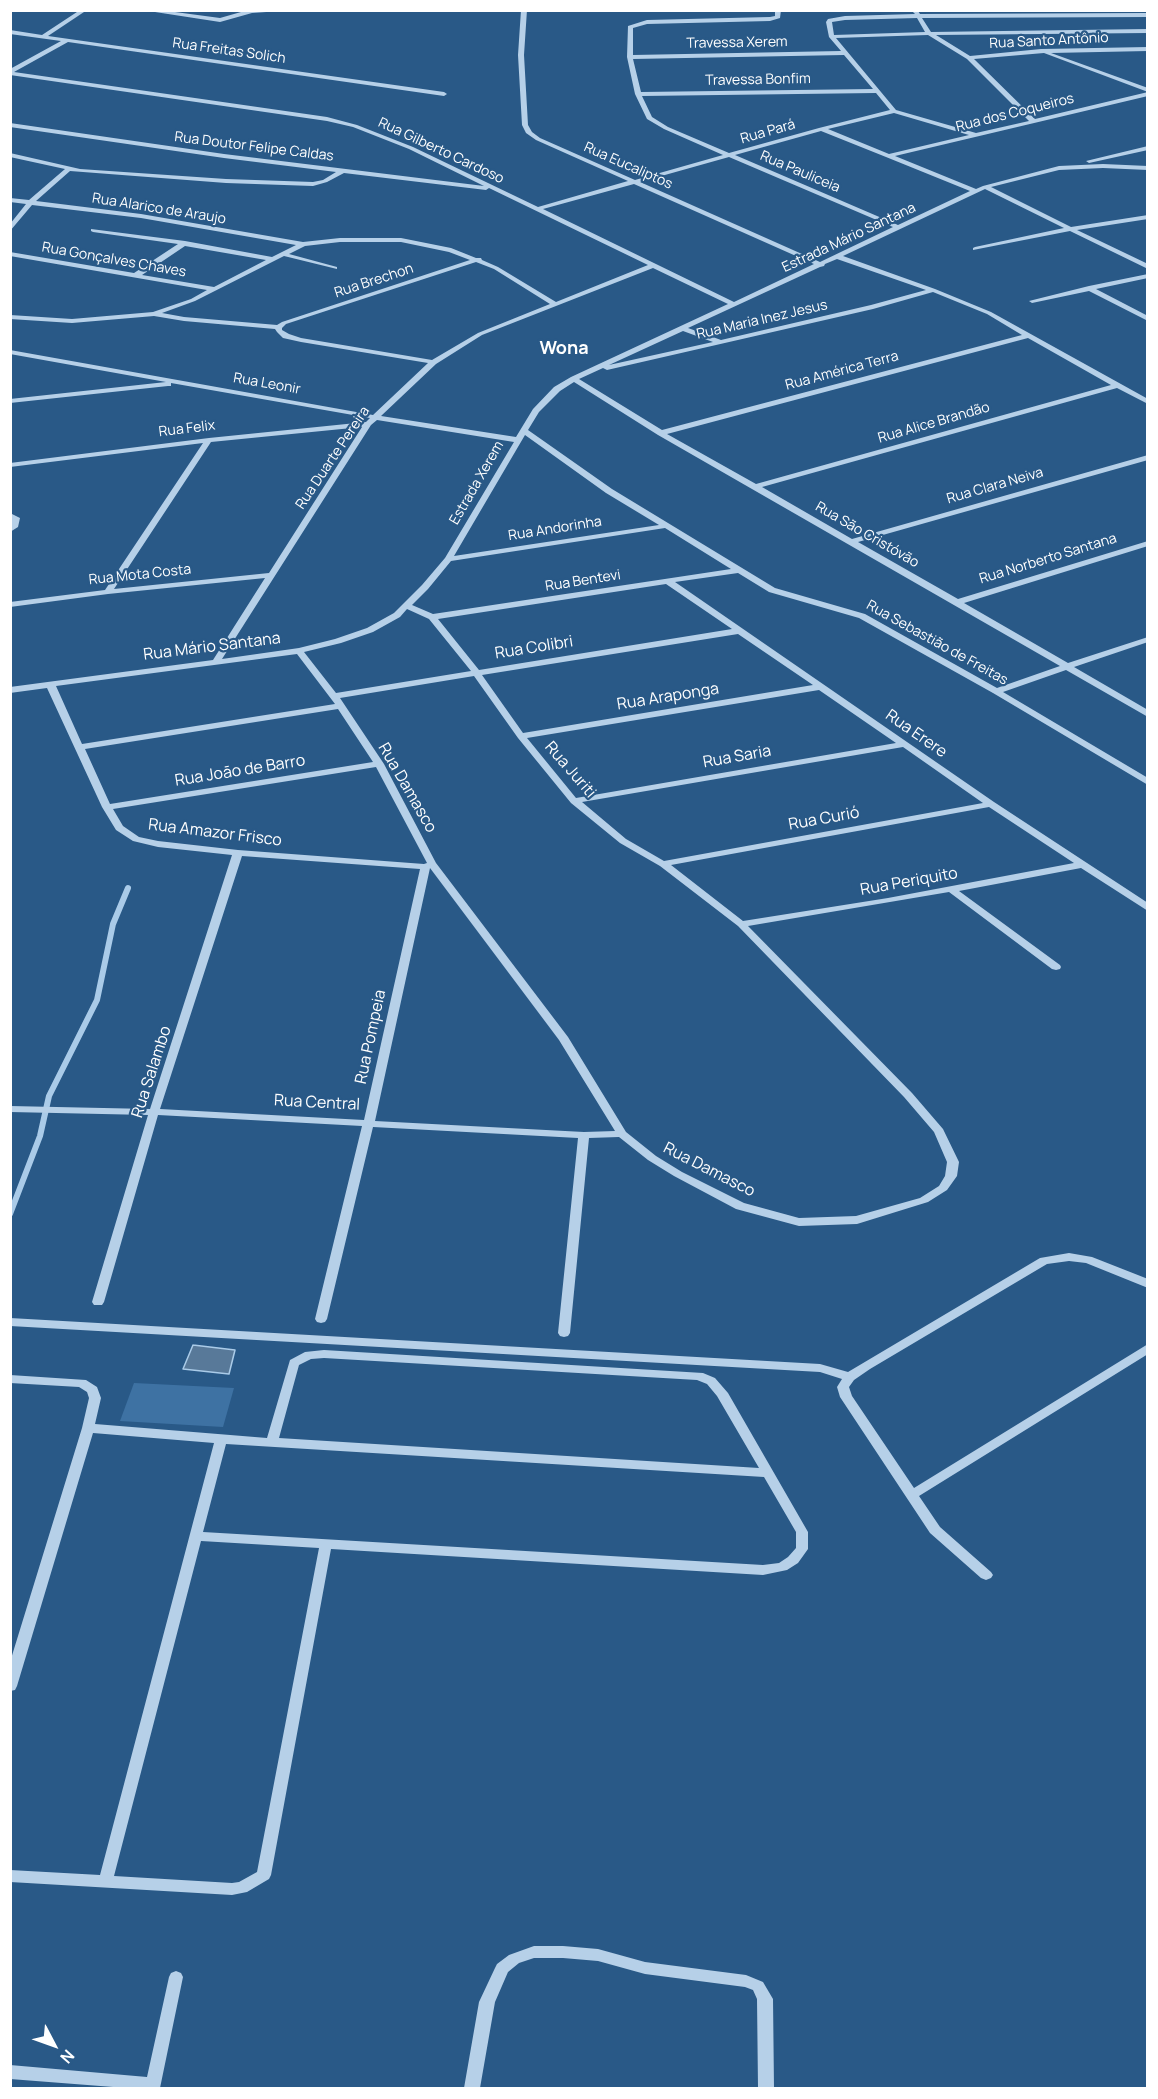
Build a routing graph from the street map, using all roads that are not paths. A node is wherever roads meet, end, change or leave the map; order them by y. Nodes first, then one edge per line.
1 (85, 10) edge
2 (144, 10) edge
3 (293, 10) edge
4 (524, 10) edge
5 (778, 10) edge
6 (917, 13) edge
7 (1148, 15) edge
8 (1148, 31) edge
9 (10, 32) edge
10 (929, 33) junction
11 (42, 36) junction
12 (832, 37) junction
13 (67, 40) junction
14 (1148, 49) edge
15 (1041, 51) junction
16 (845, 53) junction
17 (630, 57) junction
18 (969, 58) junction
19 (10, 73) edge
20 (878, 91) junction
21 (1148, 92) edge
22 (444, 94) dead end
23 (638, 94) junction
24 (894, 111) junction
25 (1033, 122) junction
26 (10, 125) edge
27 (821, 129) junction
28 (976, 135) junction
29 (1148, 148) edge
30 (10, 155) edge
31 (730, 155) junction
32 (888, 156) junction
33 (1059, 168) junction
34 (1148, 168) edge
35 (68, 170) junction
36 (342, 171) junction
37 (633, 182) junction
38 (986, 187) junction
39 (495, 189) junction
40 (975, 191) junction
41 (10, 200) edge
42 (30, 203) junction
43 (537, 209) junction
44 (1148, 217) edge
45 (900, 228) junction
46 (1070, 229) junction
47 (10, 230) edge
48 (93, 230) dead end
49 (185, 243) junction
50 (303, 244) junction
51 (975, 249) dead end
52 (10, 254) edge
53 (282, 254) junction
54 (839, 257) junction
55 (272, 259) junction
56 (479, 260) junction
57 (822, 265) junction
58 (652, 266) junction
59 (1148, 267) edge
60 (335, 268) dead end
61 (135, 276) junction
62 (1148, 276) edge
63 (1089, 288) junction
64 (214, 289) junction
65 (933, 290) junction
66 (1032, 301) dead end
67 (555, 304) junction
68 (733, 304) junction
69 (154, 314) junction
70 (10, 317) edge
71 (1148, 319) edge
72 (278, 327) junction
73 (684, 329) junction
74 (1029, 335) junction
75 (718, 341) junction
76 (10, 352) edge
77 (433, 362) junction
78 (596, 368) junction
79 (574, 379) junction
80 (184, 382) junction
81 (1118, 385) junction
82 (10, 401) edge
83 (1148, 402) edge
84 (371, 420) junction
85 (524, 430) junction
86 (661, 433) junction
87 (209, 440) junction
88 (518, 440) junction
89 (1148, 457) edge
90 (10, 465) edge
91 (757, 486) junction
92 (10, 515) edge
93 (665, 525) junction
94 (10, 530) edge
95 (849, 542) junction
96 (1148, 543) edge
97 (448, 559) junction
98 (739, 570) junction
99 (272, 575) junction
100 (669, 582) junction
101 (108, 592) junction
102 (957, 602) junction
103 (10, 605) edge
104 (407, 606) junction
105 (432, 617) junction
106 (738, 631) junction
107 (1148, 639) edge
108 (299, 651) junction
109 (217, 660) junction
110 (1069, 667) junction
111 (476, 672) junction
112 (50, 684) junction
113 (820, 687) junction
114 (10, 690) edge
115 (996, 691) junction
116 (334, 696) junction
117 (340, 706) junction
118 (1148, 714) edge
119 (521, 736) junction
120 (905, 744) junction
121 (79, 747) junction
122 (379, 764) junction
123 (1148, 782) edge
124 (574, 801) junction
125 (991, 804) junction
126 (107, 807) junction
127 (238, 853) junction
128 (663, 864) junction
129 (1081, 865) junction
130 (429, 866) junction
131 (951, 889) junction
132 (1148, 908) edge
133 (741, 924) junction
134 (1056, 967) dead end
135 (10, 1109) edge
136 (154, 1112) junction
137 (369, 1122) junction
138 (622, 1134) junction
139 (584, 1135) junction
140 (1148, 1284) edge
141 (98, 1302) dead end
142 (321, 1319) dead end
143 (10, 1322) edge
144 (564, 1333) dead end
145 (1148, 1348) edge
146 (850, 1377) junction
147 (10, 1379) edge
148 (88, 1428) junction
149 (221, 1439) junction
150 (272, 1442) junction
151 (766, 1473) junction
152 (912, 1495) junction
153 (197, 1536) junction
154 (326, 1543) junction
155 (986, 1575) dead end
156 (10, 1686) edge
157 (10, 1876) edge
158 (105, 1882) junction
159 (176, 1977) dead end
160 (10, 2072) edge
161 (152, 2086) edge
162 (472, 2088) edge
163 (766, 2088) edge

1 - 11 street
2 - 3 street
4 - 37 street, Rua Eucaliptos
5 - 17 street, Rua Pauliceia
6 - 7 street
6 - 10 street
6 - 12 street
8 - 10 street
9 - 11 street, Rua Freitas Solich
10 - 12 street
10 - 18 street
11 - 13 street, Rua Freitas Solich
12 - 16 street
13 - 19 street
13 - 22 street, Rua Freitas Solich
14 - 15 street, Rua Santo Antônio
15 - 18 street, Rua Santo Antônio
15 - 21 street
16 - 17 street, Travessa Xerem
16 - 20 street
17 - 23 street, Rua Pauliceia
18 - 25 street, Rua Santo Antônio
19 - 39 street, Rua Gilberto Cardoso
20 - 23 street, Travessa Bonfim
20 - 24 street
21 - 25 street, Rua dos Coqueiros
23 - 31 street, Rua Pauliceia
24 - 27 street, Rua Pará
24 - 28 street
25 - 28 street, Rua dos Coqueiros
26 - 36 street, Rua Doutor Felipe Caldas
27 - 31 street, Rua Pará
27 - 32 street
28 - 32 street, Rua dos Coqueiros
29 - 33 street
30 - 35 street
31 - 37 street, Rua Pará
31 - 45 street, Rua Pauliceia
32 - 40 street
33 - 34 street, Estrada Mário Santana
33 - 38 street, Estrada Mário Santana
35 - 36 street
35 - 42 street
36 - 39 street, Rua Doutor Felipe Caldas
37 - 43 street, Rua Pará
37 - 57 street, Rua Eucaliptos
38 - 40 street, Estrada Mário Santana
38 - 46 street
39 - 43 street, Rua Gilberto Cardoso
40 - 45 street, Estrada Mário Santana
41 - 42 street, Rua Alarico de Araujo
42 - 47 street
42 - 50 street, Rua Alarico de Araujo
43 - 58 street, Rua Gilberto Cardoso
44 - 46 street
45 - 54 street, Estrada Mário Santana
46 - 51 street
46 - 59 street
48 - 49 street
49 - 55 street
49 - 61 street
50 - 53 street
50 - 56 street
52 - 61 street, Rua Gonçalves Chaves
53 - 55 street
53 - 60 street
54 - 57 street, Estrada Mário Santana
54 - 65 street
55 - 64 street
56 - 67 street
56 - 72 street, Rua Brechon
57 - 68 street, Estrada Mário Santana
58 - 67 street, Rua Duarte Pereira
58 - 68 street, Rua Gilberto Cardoso
61 - 64 street, Rua Gonçalves Chaves
62 - 63 street
63 - 66 street
63 - 71 street
64 - 69 street
65 - 74 street
65 - 75 street, Rua Maria Inez Jesus
67 - 77 street, Rua Duarte Pereira
68 - 73 street, Estrada Mário Santana
69 - 70 street
69 - 72 street
72 - 77 street
73 - 75 street
73 - 78 street, Estrada Mário Santana
74 - 81 street
74 - 86 street, Rua América Terra
75 - 78 street, Rua Maria Inez Jesus
76 - 80 street, Rua Leonir
77 - 84 street, Rua Duarte Pereira
78 - 79 street, Estrada Mário Santana
79 - 85 street, Estrada Xerem
79 - 86 street, Rua São Cristóvão
80 - 82 street
80 - 84 street, Rua Leonir
81 - 83 street
81 - 91 street, Rua Alice Brandão
84 - 87 street, Rua Felix
84 - 88 street, Rua Leonir
84 - 99 street, Rua Duarte Pereira
85 - 88 street, Estrada Xerem
85 - 93 street, Rua Sebastião de Freitas
86 - 91 street, Rua São Cristóvão
87 - 90 street, Rua Felix
87 - 101 street
88 - 97 street, Estrada Xerem
89 - 95 street, Rua Clara Neiva
91 - 95 street, Rua São Cristóvão
92 - 94 street
93 - 97 street, Rua Andorinha
93 - 98 street, Rua Sebastião de Freitas
95 - 102 street, Rua São Cristóvão
96 - 102 street, Rua Norberto Santana
97 - 104 street, Estrada Xerem
98 - 100 street, Rua Bentevi
98 - 115 street, Rua Sebastião de Freitas
99 - 101 street, Rua Mota Costa
99 - 109 street, Rua Duarte Pereira
100 - 105 street, Rua Bentevi
100 - 106 street, Rua Erere
101 - 103 street, Rua Mota Costa
102 - 110 street, Rua São Cristóvão
104 - 105 street, Rua Juriti
104 - 108 street, Rua Mário Santana
105 - 111 street, Rua Juriti
106 - 111 street, Rua Colibri
106 - 113 street, Rua Erere
107 - 110 street
108 - 109 street, Rua Mário Santana
108 - 116 street, Rua Damasco
109 - 112 street, Rua Mário Santana
110 - 115 street
110 - 118 street, Rua São Cristóvão
111 - 116 street, Rua Colibri
111 - 119 street, Rua Juriti
112 - 114 street, Rua Mário Santana
112 - 121 street, Rua Amazor Frisco
113 - 119 street, Rua Araponga
113 - 120 street, Rua Erere
115 - 123 street, Rua Sebastião de Freitas
116 - 117 street, Rua Damasco
117 - 121 street
117 - 122 street, Rua Damasco
119 - 124 street, Rua Juriti
120 - 124 street, Rua Saria
120 - 125 street, Rua Erere
121 - 126 street, Rua Amazor Frisco
122 - 126 street, Rua Joāo de Barro
122 - 130 street, Rua Damasco
124 - 128 street, Rua Juriti
125 - 128 street, Rua Curió
125 - 129 street, Rua Erere
126 - 127 street, Rua Amazor Frisco
127 - 130 street, Rua Amazor Frisco
127 - 136 street, Rua Salambo
128 - 133 street, Rua Juriti
129 - 131 street, Rua Periquito
129 - 132 street, Rua Erere
130 - 137 street, Rua Pompeia
130 - 138 street, Rua Damasco
131 - 133 street, Rua Periquito
131 - 134 street
133 - 138 street, Rua Damasco
135 - 136 street, Rua Central
136 - 137 street, Rua Central
136 - 141 street, Rua Salambo
137 - 139 street, Rua Central
137 - 142 street, Rua Pompeia
138 - 139 street, Rua Central
139 - 144 street
140 - 146 street
143 - 146 street
145 - 152 street
146 - 152 street
147 - 148 street
148 - 149 street
148 - 156 street
149 - 150 street
149 - 153 street
150 - 151 street
150 - 151 street
151 - 154 street
152 - 155 street
153 - 154 street
153 - 158 street
154 - 158 street
157 - 158 street
159 - 161 street
160 - 161 street
162 - 163 street

